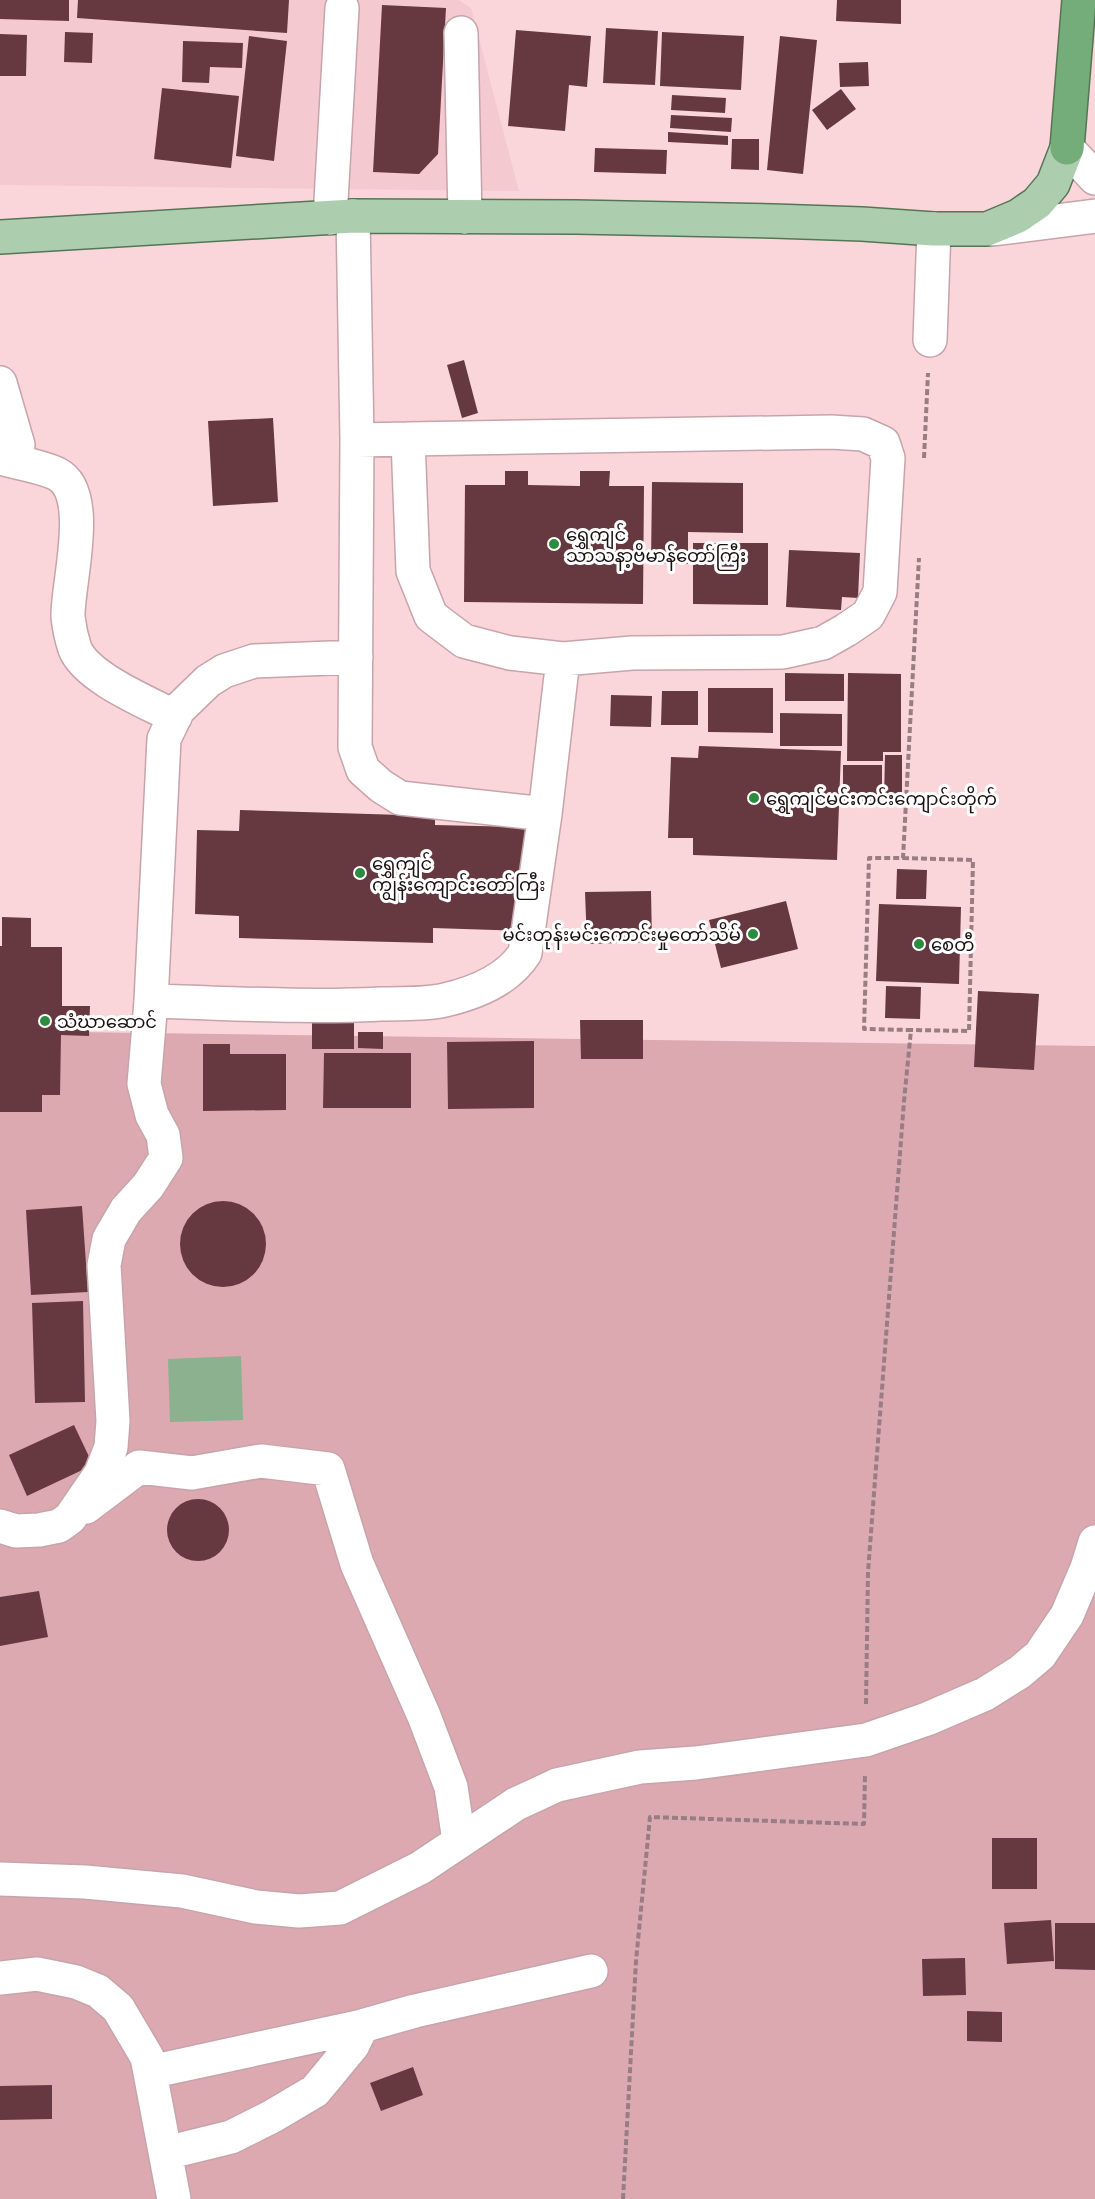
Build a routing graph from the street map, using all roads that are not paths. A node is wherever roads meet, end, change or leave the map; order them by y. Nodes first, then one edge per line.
1 (1079, 0) edge
2 (342, 8) dead end
3 (461, 33) dead end
4 (1067, 148) junction
5 (1095, 178) edge
6 (1095, 216) edge
7 (341, 217) junction
8 (465, 217) junction
9 (934, 230) junction
10 (987, 230) junction
11 (0, 237) edge
12 (930, 340) road end
13 (0, 383) edge
14 (408, 439) junction
15 (357, 440) junction
16 (0, 451) edge
17 (0, 458) edge
18 (356, 657) junction
19 (563, 658) junction
20 (175, 717) junction
21 (545, 814) junction
22 (151, 1000) junction
23 (70, 1518) junction
24 (0, 1526) edge
25 (1095, 1542) edge
26 (459, 1841) junction
27 (0, 1879) edge
28 (591, 1971) dead end
29 (0, 1978) edge
30 (362, 2026) junction
31 (150, 2072) junction
32 (166, 2153) junction
33 (174, 2199) edge

1 - 4 highway
2 - 7 street
3 - 8 street
4 - 5 street
4 - 10 main road
6 - 10 street
7 - 8 main road
7 - 11 main road
7 - 15 street
8 - 9 main road
9 - 10 main road
9 - 12 street
13 - 16 street
14 - 15 street
14 - 19 street
14 - 19 street
15 - 18 street
17 - 20 street
18 - 20 street
18 - 21 street
19 - 21 street
20 - 22 street
21 - 22 street
22 - 23 street
23 - 24 street
23 - 26 street
25 - 26 street
26 - 27 street
28 - 30 street
29 - 31 street
30 - 31 street
30 - 32 street
31 - 32 street
32 - 33 street

